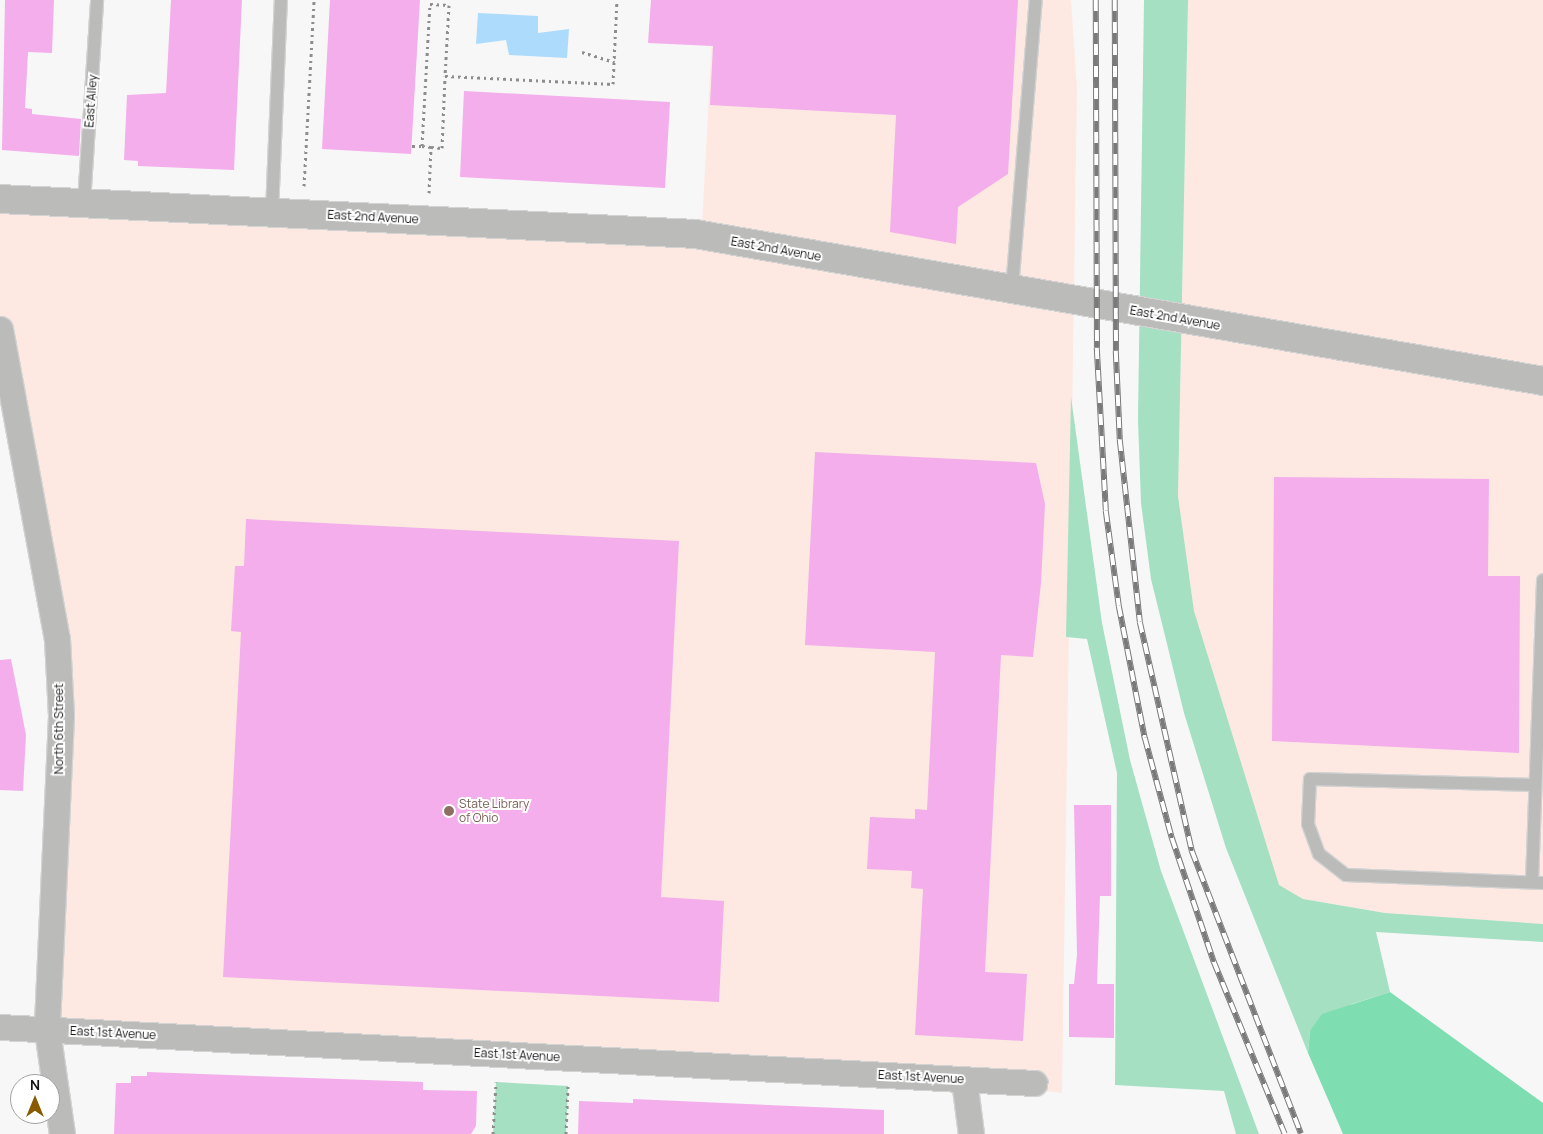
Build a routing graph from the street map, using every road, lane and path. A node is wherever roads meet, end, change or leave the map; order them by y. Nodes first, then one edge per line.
1 (97, 0) edge
2 (281, 0) edge
3 (314, 0) edge
4 (617, 0) edge
5 (1036, 0) edge
6 (582, 52) dead end
7 (614, 62) junction
8 (445, 76) junction
9 (412, 146) dead end
10 (422, 146) junction
11 (431, 147) junction
12 (304, 186) dead end
13 (429, 193) dead end
14 (0, 199) edge
15 (84, 202) junction
16 (272, 212) junction
17 (1012, 289) junction
18 (0, 329) edge
19 (1543, 381) edge
20 (1543, 580) edge
21 (1535, 785) junction
22 (1537, 883) edge
23 (0, 1026) edge
24 (47, 1030) junction
25 (964, 1080) junction
26 (496, 1082) dead end
27 (1034, 1083) dead end
28 (568, 1086) dead end
29 (62, 1134) edge
30 (493, 1134) edge
31 (566, 1134) edge
32 (971, 1134) edge

1 - 15 lane, East Alley
2 - 16 lane
3 - 12 path
4 - 7 path
5 - 17 lane
6 - 7 path
7 - 8 path
8 - 10 path
8 - 11 path
9 - 10 path
10 - 11 path
11 - 13 path
14 - 15 street, East 2nd Avenue
15 - 16 street, East 2nd Avenue
16 - 17 street, East 2nd Avenue
17 - 19 street, East 2nd Avenue
18 - 24 street, North 6th Street
20 - 21 lane
21 - 22 lane
21 - 22 lane
23 - 24 street, East 1st Avenue
24 - 25 street, East 1st Avenue
24 - 29 street, North 6th Street
25 - 27 street, East 1st Avenue
25 - 32 street
26 - 30 path
28 - 31 path

